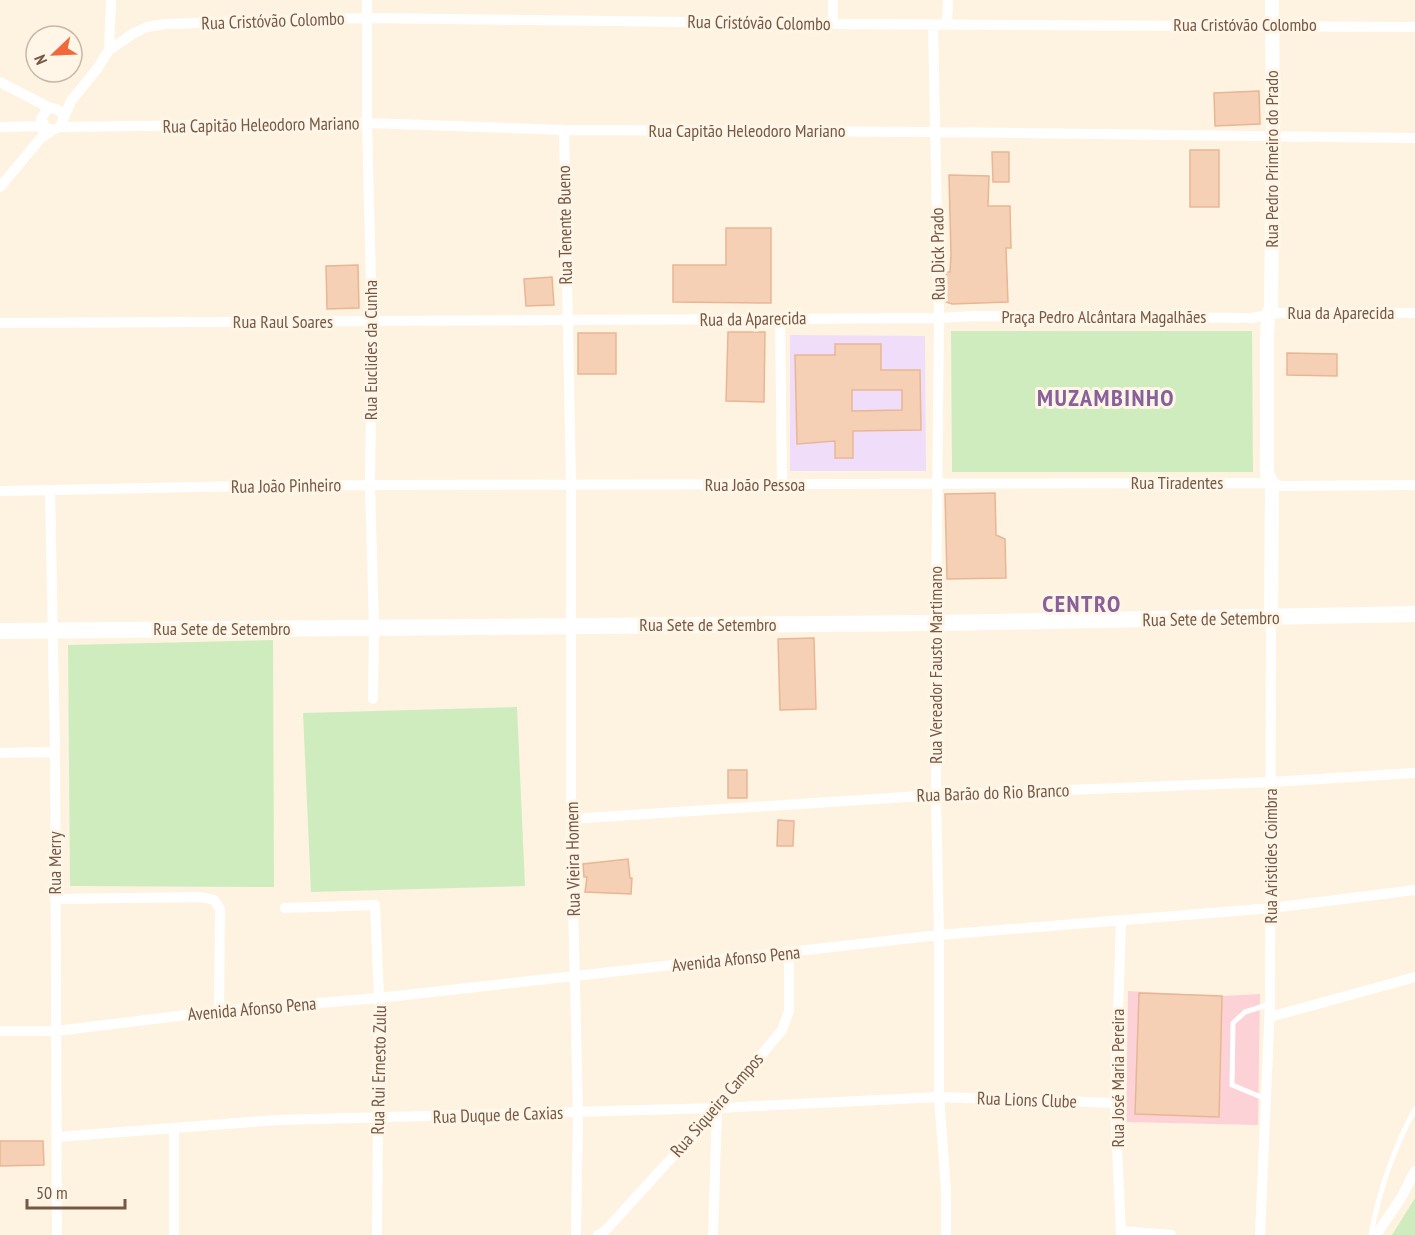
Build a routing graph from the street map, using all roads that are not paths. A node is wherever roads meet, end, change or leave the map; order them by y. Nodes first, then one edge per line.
1 (111, 0) edge
2 (367, 0) edge
3 (833, 0) edge
4 (948, 0) edge
5 (1272, 0) edge
6 (367, 18) junction
7 (947, 23) junction
8 (833, 24) junction
9 (933, 25) junction
10 (1271, 25) junction
11 (1415, 27) edge
12 (109, 50) junction
13 (0, 82) edge
14 (53, 118) junction
15 (367, 123) junction
16 (0, 127) edge
17 (564, 130) junction
18 (935, 132) junction
19 (1273, 137) junction
20 (1415, 138) edge
21 (0, 187) edge
22 (1415, 313) edge
23 (1268, 316) junction
24 (780, 318) junction
25 (939, 318) junction
26 (566, 321) junction
27 (372, 322) junction
28 (0, 323) edge
29 (1272, 483) junction
30 (571, 484) junction
31 (938, 484) junction
32 (370, 485) junction
33 (782, 485) junction
34 (1415, 485) edge
35 (50, 490) junction
36 (0, 491) edge
37 (1415, 614) edge
38 (1271, 618) junction
39 (936, 623) junction
40 (571, 626) junction
41 (374, 628) junction
42 (0, 631) edge
43 (54, 631) junction
44 (373, 699) dead end
45 (55, 752) junction
46 (0, 753) edge
47 (1415, 773) edge
48 (1271, 782) junction
49 (936, 795) junction
50 (571, 819) junction
51 (1415, 890) edge
52 (55, 899) junction
53 (285, 908) dead end
54 (1272, 908) junction
55 (1121, 921) junction
56 (939, 935) junction
57 (789, 953) junction
58 (575, 976) junction
59 (1415, 977) edge
60 (379, 998) junction
61 (1270, 1004) junction
62 (219, 1011) junction
63 (1270, 1017) junction
64 (0, 1030) edge
65 (56, 1031) junction
66 (939, 1097) junction
67 (1266, 1099) junction
68 (1115, 1103) junction
69 (717, 1108) junction
70 (1415, 1108) edge
71 (578, 1112) junction
72 (378, 1119) junction
73 (174, 1128) junction
74 (57, 1137) junction
75 (1414, 1171) edge
76 (1260, 1232) edge
77 (1121, 1233) edge
78 (57, 1235) edge
79 (174, 1235) edge
80 (377, 1235) edge
81 (576, 1235) edge
82 (598, 1235) edge
83 (713, 1235) edge
84 (946, 1235) edge
85 (1171, 1235) edge
86 (1371, 1235) edge
87 (1376, 1235) edge

1 - 12 street
2 - 6 street, Rua Euclides da Cunha
3 - 8 street
4 - 7 street
5 - 10 street, Rua Pedro Primeiro do Prado
6 - 8 street, Rua Cristóvão Colombo
6 - 12 street, Rua Cristóvão Colombo
6 - 15 street, Rua Euclides da Cunha
7 - 9 street, Rua Cristóvão Colombo
7 - 10 street, Rua Cristóvão Colombo
8 - 9 street, Rua Cristóvão Colombo
9 - 18 street, Rua Dick Prado
10 - 11 street, Rua Cristóvão Colombo
10 - 19 street, Rua Pedro Primeiro do Prado
12 - 14 street
13 - 14 street
14 - 15 street, Rua Capitão Heleodoro Mariano
14 - 16 street, Rua Capitão Heleodoro Mariano
14 - 21 street
15 - 17 street, Rua Capitão Heleodoro Mariano
15 - 27 street, Rua Euclides da Cunha
17 - 18 street, Rua Capitão Heleodoro Mariano
17 - 26 street, Rua Tenente Bueno
18 - 19 street, Rua Capitão Heleodoro Mariano
18 - 25 street, Rua Dick Prado
19 - 20 street, Rua Capitão Heleodoro Mariano
19 - 23 street, Rua Pedro Primeiro do Prado
22 - 23 street, Rua da Aparecida
23 - 25 street, Praça Pedro Alcântara Magalhães
23 - 29 street, Rua Pedro Primeiro do Prado
24 - 25 street, Rua da Aparecida
24 - 26 street, Rua da Aparecida
24 - 33 street
25 - 31 street, Rua Dick Prado
26 - 27 street, Rua Raul Soares
26 - 30 street, Rua Tenente Bueno
27 - 28 street, Rua Raul Soares
27 - 32 street, Rua Euclides da Cunha
29 - 31 street, Rua Tiradentes
29 - 34 street, Rua Tiradentes
29 - 38 street, Rua Aristides Coimbra
30 - 32 street, Rua João Pinheiro
30 - 33 street, Rua João Pessoa
30 - 40 street, Rua Vieira Homem
31 - 33 street, Rua João Pessoa
31 - 39 street, Rua Vereador Fausto Martimano
32 - 35 street, Rua João Pinheiro
32 - 41 street, Rua Euclides da Cunha
35 - 36 street, Rua João Pinheiro
35 - 43 street, Rua Merry
37 - 38 main road, Rua Sete de Setembro
38 - 39 main road, Rua Sete de Setembro
38 - 48 street, Rua Aristides Coimbra
39 - 40 main road, Rua Sete de Setembro
39 - 49 street, Rua Vereador Fausto Martimano
40 - 41 main road, Rua Sete de Setembro
40 - 50 street, Rua Vieira Homem
41 - 43 main road, Rua Sete de Setembro
41 - 44 street, Rua Euclides da Cunha
42 - 43 main road, Rua Sete de Setembro
43 - 45 street, Rua Merry
45 - 46 street
45 - 52 street, Rua Merry
47 - 48 street, Rua Barão do Rio Branco
48 - 49 street, Rua Barão do Rio Branco
48 - 54 street, Rua Aristides Coimbra
49 - 50 street, Rua Barão do Rio Branco
49 - 56 street, Rua Vereador Fausto Martimano
50 - 58 street, Rua Vieira Homem
51 - 54 street, Avenida Afonso Pena
52 - 62 street
52 - 65 street, Rua Merry
53 - 60 street, Rua Rui Ernesto Zulu
54 - 55 street, Avenida Afonso Pena
54 - 61 street, Rua Aristides Coimbra
55 - 56 street, Avenida Afonso Pena
55 - 68 street, Rua José Maria Pereira
56 - 57 street, Avenida Afonso Pena
56 - 66 street, Rua Vereador Fausto Martimano
57 - 58 street, Avenida Afonso Pena
57 - 69 street, Rua Siqueira Campos
58 - 60 street, Avenida Afonso Pena
58 - 71 street, Rua Vieira Homem
59 - 63 street
60 - 62 street, Avenida Afonso Pena
60 - 72 street, Rua Rui Ernesto Zulu
61 - 63 street, Rua Aristides Coimbra
61 - 67 lane
62 - 65 street, Avenida Afonso Pena
63 - 67 street, Rua Aristides Coimbra
64 - 65 street, Avenida Afonso Pena
65 - 74 street, Rua Merry
66 - 68 street, Rua Lions Clube
66 - 69 street, Rua Duque de Caxias
66 - 84 street, Rua Vereador Fausto Martimano
67 - 76 street, Rua Aristides Coimbra
68 - 77 street, Rua José Maria Pereira
69 - 71 street, Rua Duque de Caxias
69 - 82 street, Rua Siqueira Campos
69 - 83 street
70 - 86 lane
71 - 72 street, Rua Duque de Caxias
71 - 81 street, Rua Vieira Homem
72 - 73 street, Rua Duque de Caxias
72 - 80 street, Rua Rui Ernesto Zulu
73 - 74 street, Rua Duque de Caxias
73 - 79 street
74 - 78 street, Rua Merry
75 - 87 street
77 - 85 street

